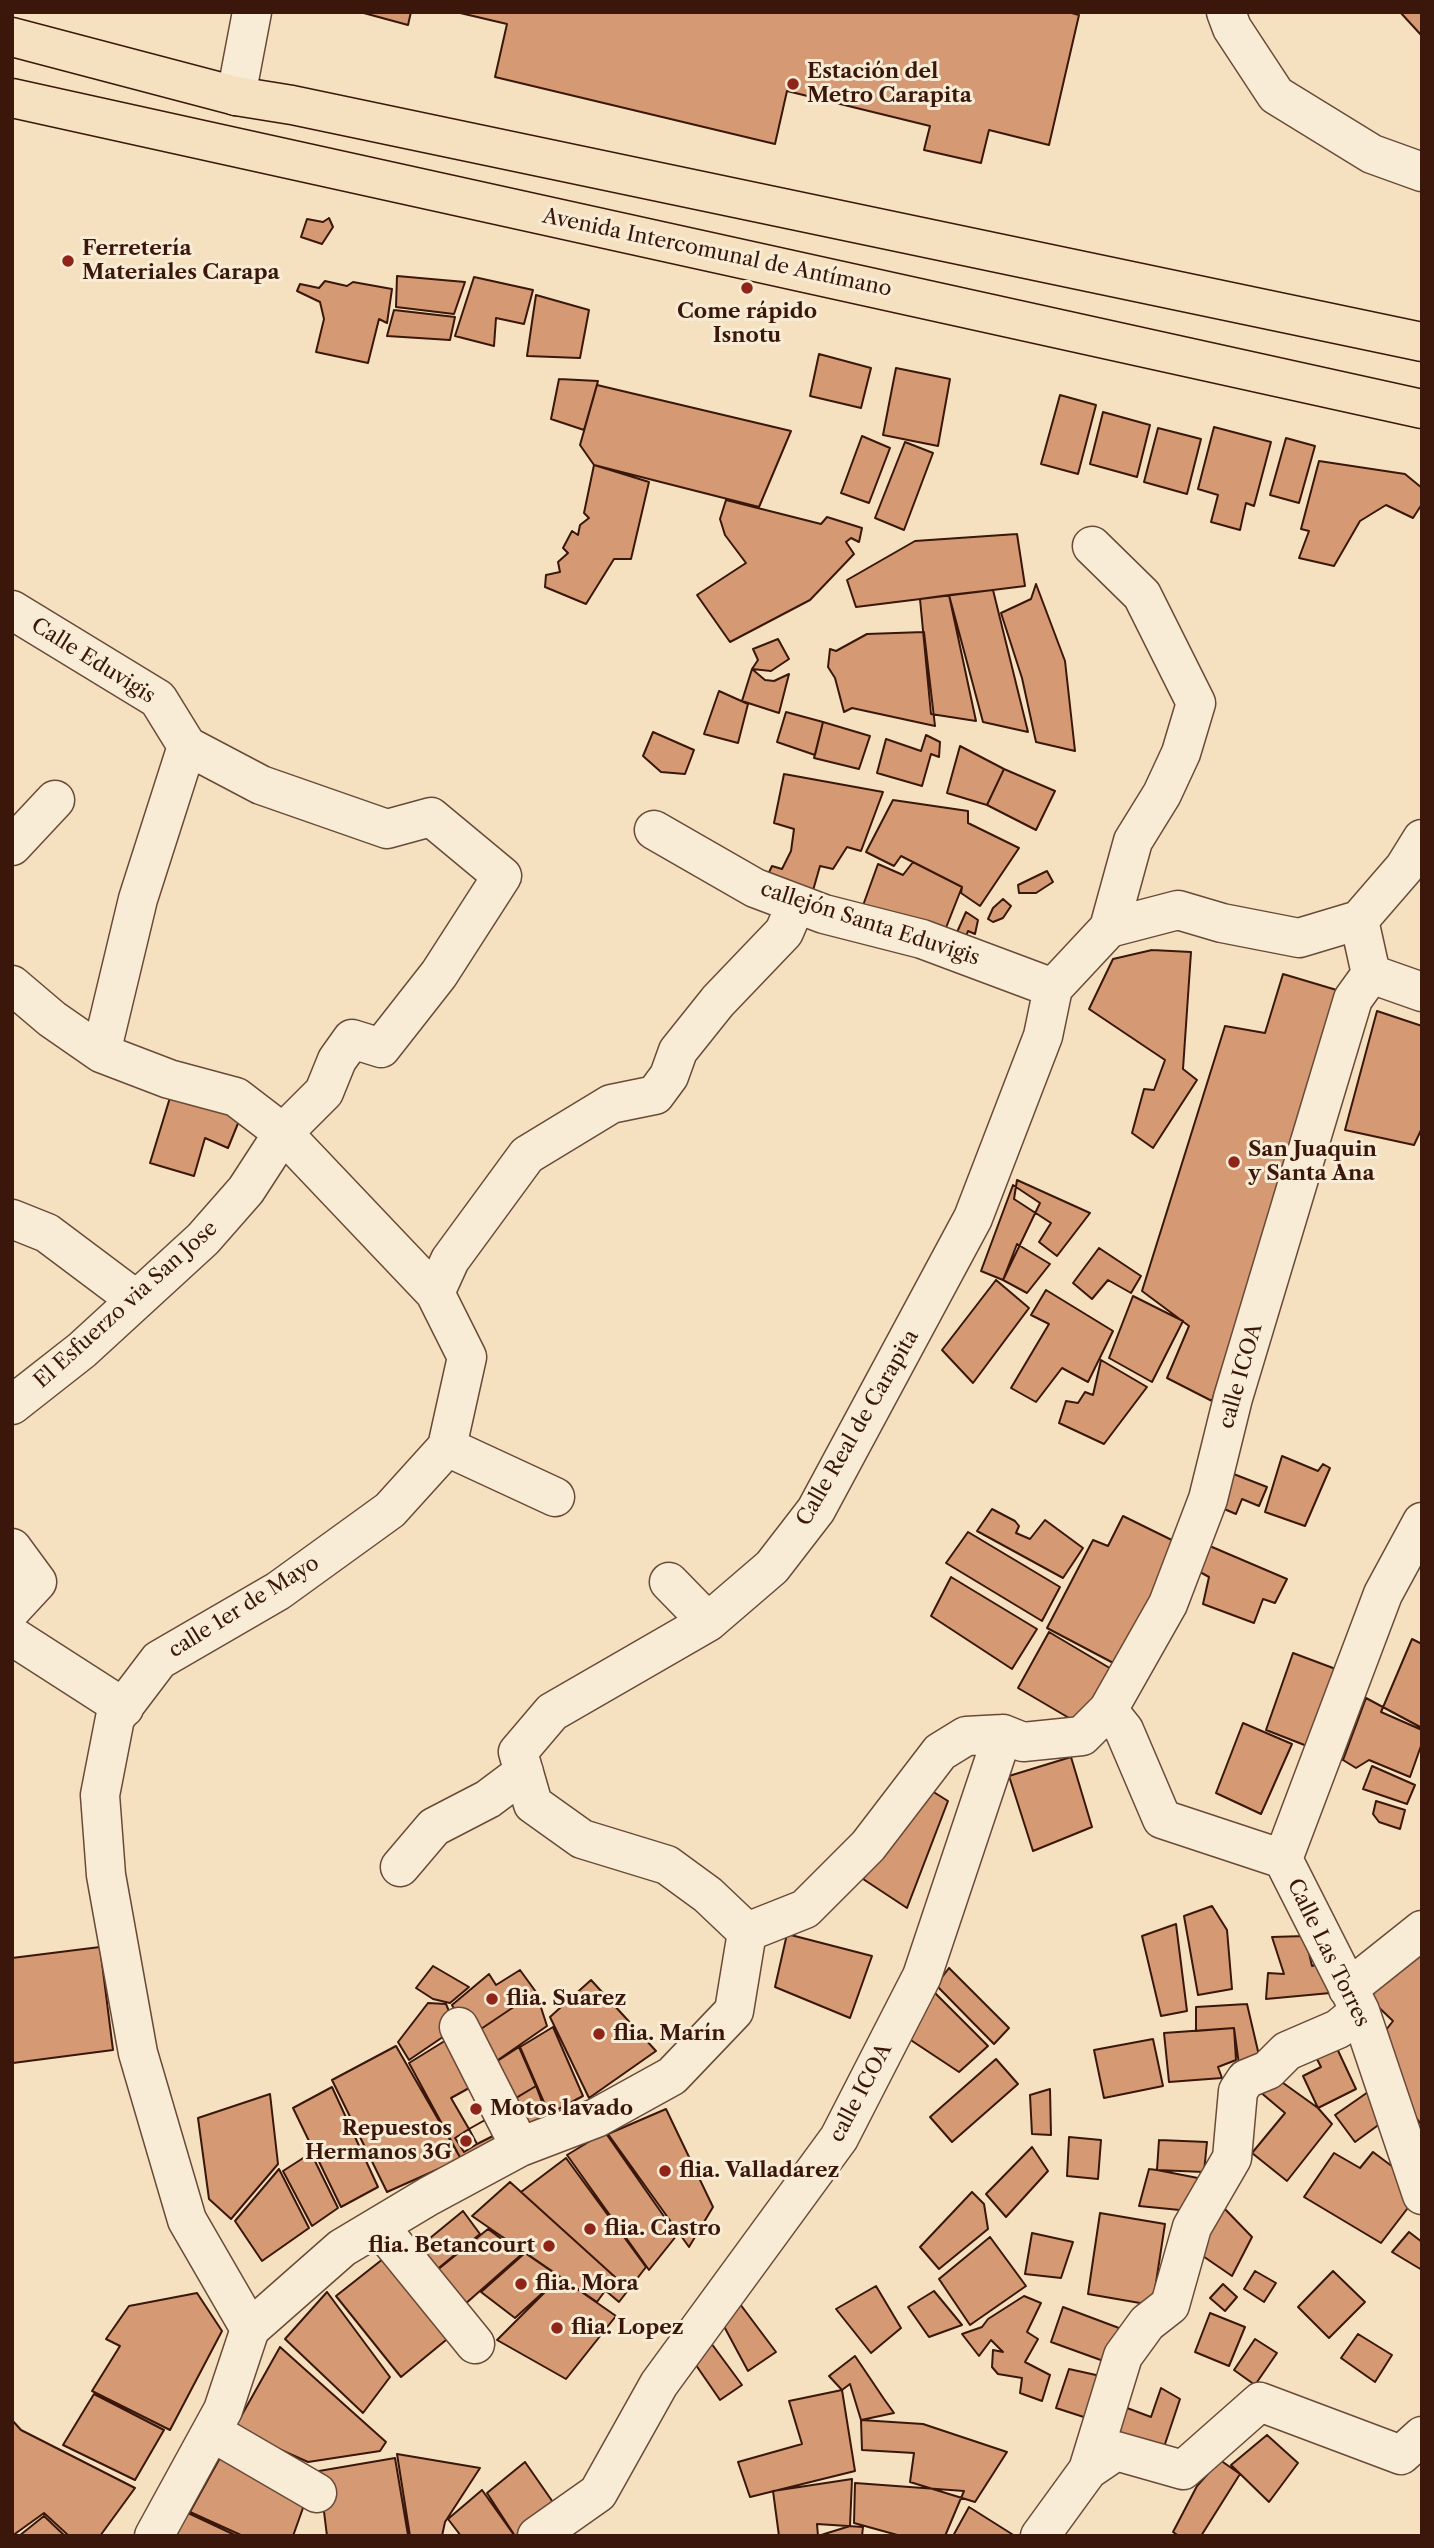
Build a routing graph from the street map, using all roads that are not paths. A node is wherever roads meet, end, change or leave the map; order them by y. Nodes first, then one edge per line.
1 (252, 12) edge
2 (1226, 12) edge
3 (12, 37) edge
4 (236, 96) junction
5 (12, 98) edge
6 (1422, 173) edge
7 (1422, 342) edge
8 (1422, 409) edge
9 (1092, 546) dead end
10 (12, 610) edge
11 (187, 746) junction
12 (55, 800) dead end
13 (654, 830) dead end
14 (1422, 839) edge
15 (12, 846) edge
16 (796, 904) junction
17 (1359, 920) junction
18 (1109, 928) junction
19 (1371, 974) junction
20 (12, 985) edge
21 (1053, 988) junction
22 (1422, 992) edge
23 (101, 1054) junction
24 (284, 1133) junction
25 (12, 1219) edge
26 (435, 1293) junction
27 (135, 1299) junction
28 (19, 1387) edge
29 (447, 1447) junction
30 (555, 1497) dead end
31 (1422, 1522) edge
32 (12, 1548) edge
33 (669, 1582) dead end
34 (12, 1609) edge
35 (708, 1622) junction
36 (12, 1636) edge
37 (124, 1708) junction
38 (1108, 1710) junction
39 (1003, 1734) junction
40 (524, 1772) junction
41 (1283, 1859) junction
42 (400, 1867) dead end
43 (1422, 1930) edge
44 (747, 1932) junction
45 (1354, 2000) junction
46 (459, 2027) dead end
47 (520, 2147) junction
48 (1422, 2195) edge
49 (379, 2226) junction
50 (250, 2329) junction
51 (475, 2344) dead end
52 (212, 2432) junction
53 (1422, 2436) edge
54 (1088, 2470) junction
55 (317, 2493) dead end
56 (154, 2536) edge
57 (537, 2536) edge
58 (1040, 2536) edge

1 - 4 street
2 - 6 street
3 - 4 main road
4 - 7 main road
5 - 8 main road, Avenida Intercomunal de Antímano
9 - 18 street
10 - 11 street, Calle Eduvigis
11 - 23 street
11 - 24 street, El Esfuerzo via San Jose
12 - 15 street
13 - 16 street, callejón Santa Eduvigis
14 - 17 street
16 - 21 street, callejón Santa Eduvigis
16 - 26 street
17 - 18 street
17 - 19 street
18 - 21 street
19 - 22 street
19 - 38 street, calle ICOA
20 - 23 street, calle 1er de Mayo
21 - 35 street, Calle Real de Carapita
23 - 24 street, calle 1er de Mayo
24 - 26 street, calle 1er de Mayo
24 - 27 street, El Esfuerzo via San Jose
25 - 27 street
26 - 29 street, calle 1er de Mayo
27 - 28 street, El Esfuerzo via San Jose
29 - 30 street
29 - 37 street, calle 1er de Mayo
31 - 41 street, Calle Las Torres
32 - 34 street
33 - 35 street
35 - 40 street, Calle Real de Carapita
36 - 37 street
37 - 50 street, calle 1er de Mayo
38 - 39 street, calle ICOA
38 - 41 street
39 - 44 street, calle ICOA
39 - 57 street, calle ICOA
40 - 42 street
40 - 44 street, Calle Real de Carapita
41 - 45 street, Calle Las Torres
43 - 45 street
44 - 47 street
45 - 48 street, Calle Las Torres
45 - 54 street
46 - 47 street
47 - 49 street
49 - 50 street
49 - 51 street
50 - 52 street
52 - 55 street
52 - 56 street
53 - 54 street
54 - 58 street

